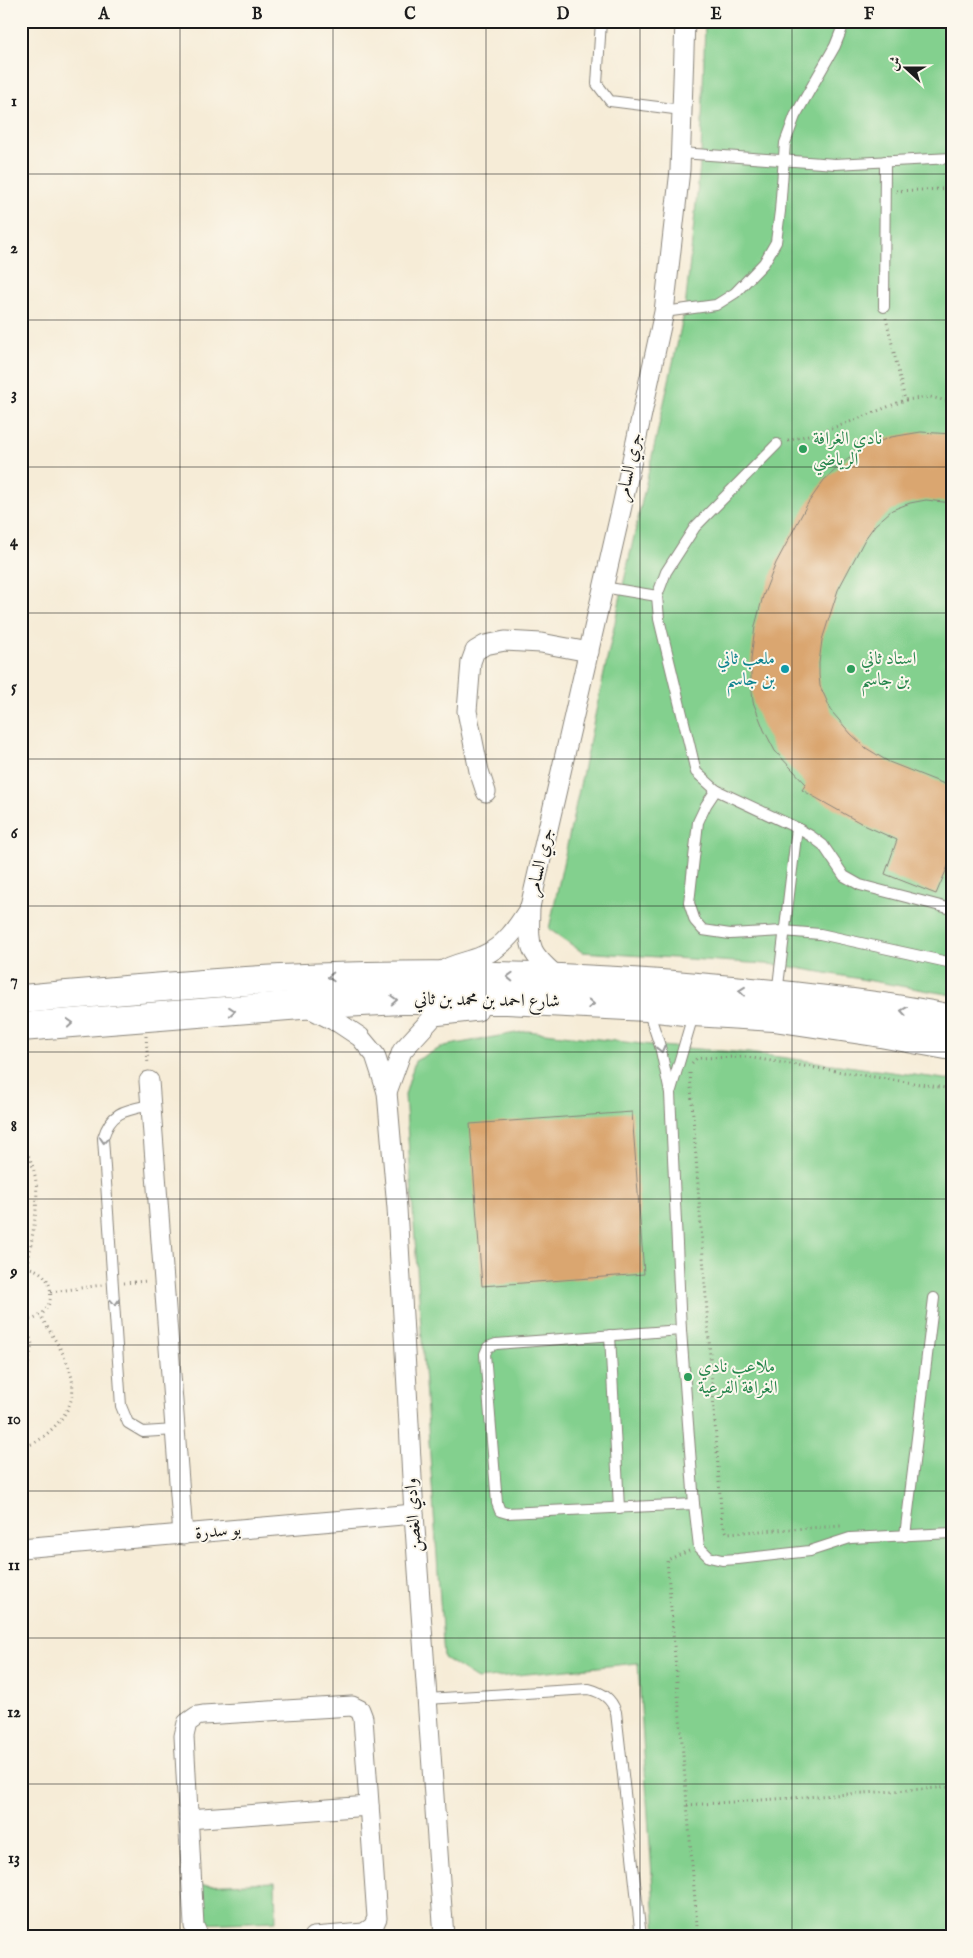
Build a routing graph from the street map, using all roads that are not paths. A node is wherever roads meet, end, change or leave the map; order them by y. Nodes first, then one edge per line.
1 (601, 21) edge
2 (684, 21) edge
3 (845, 21) edge
4 (682, 110) junction
5 (681, 153) junction
6 (952, 158) edge
7 (782, 160) junction
8 (885, 161) junction
9 (884, 307) road end
10 (664, 312) junction
11 (777, 444) road end
12 (603, 587) junction
13 (657, 596) junction
14 (589, 652) junction
15 (716, 790) junction
16 (486, 792) dead end
17 (797, 828) junction
18 (530, 906) junction
19 (952, 909) edge
20 (783, 932) junction
21 (952, 963) edge
22 (436, 976) junction
23 (561, 991) junction
24 (776, 995) junction
25 (21, 999) edge
26 (301, 1005) junction
27 (647, 1007) junction
28 (694, 1012) junction
29 (952, 1019) edge
30 (21, 1027) edge
31 (952, 1046) edge
32 (149, 1081) road end
33 (387, 1092) junction
34 (670, 1093) junction
35 (151, 1105) junction
36 (934, 1298) dead end
37 (681, 1330) junction
38 (610, 1335) junction
39 (175, 1430) junction
40 (694, 1504) junction
41 (619, 1508) junction
42 (414, 1514) junction
43 (952, 1533) edge
44 (183, 1535) junction
45 (904, 1536) junction
46 (21, 1548) edge
47 (427, 1699) junction
48 (369, 1806) junction
49 (188, 1819) junction
50 (367, 1934) edge
51 (198, 1937) edge
52 (312, 1937) edge
53 (444, 1937) edge
54 (641, 1937) edge

1 - 4 lane
2 - 4 street, جري السامر
3 - 7 lane
4 - 5 street, جري السامر
5 - 7 lane
5 - 10 street, جري السامر
6 - 8 lane
7 - 8 lane
7 - 10 lane
8 - 9 lane
10 - 12 street, جري السامر
11 - 13 lane
12 - 13 lane
12 - 14 street, جري السامر
13 - 15 lane
14 - 16 street
14 - 18 street, جري السامر
15 - 17 lane
15 - 20 lane
17 - 19 lane
17 - 20 lane
18 - 22 street, جري السامر
18 - 23 street, جري السامر
20 - 21 lane
20 - 24 lane
23 -> 22 street, شارع احمد بن محمد بن ثاني
22 -> 25 street, شارع احمد بن محمد بن ثاني
24 -> 23 street, شارع احمد بن محمد بن ثاني
26 -> 23 street, شارع احمد بن محمد بن ثاني
23 -> 27 street, شارع احمد بن محمد بن ثاني
23 - 33 street, وادي الغصن
29 -> 24 street, شارع احمد بن محمد بن ثاني
30 -> 26 street, شارع احمد بن محمد بن ثاني
26 - 33 street, وادي الغصن
27 - 28 street, شارع احمد بن محمد بن ثاني
27 -> 34 lane
28 - 31 street, شارع احمد بن محمد بن ثاني
28 - 34 lane
32 - 35 street
33 - 42 street, وادي الغصن
34 - 37 lane
35 - 39 street
35 -> 39 lane
36 - 45 lane
37 - 38 lane
37 - 40 lane
38 - 41 lane
38 - 41 lane
39 - 44 street
40 - 41 lane
40 - 45 lane
42 - 44 street, بو سدرة
42 - 47 street, وادي الغصن
43 - 45 lane
44 - 46 street, بو سدرة
47 - 53 street, وادي الغصن
47 - 54 lane
48 - 49 street
48 - 49 street
48 - 50 street
49 - 51 street
50 - 52 street

